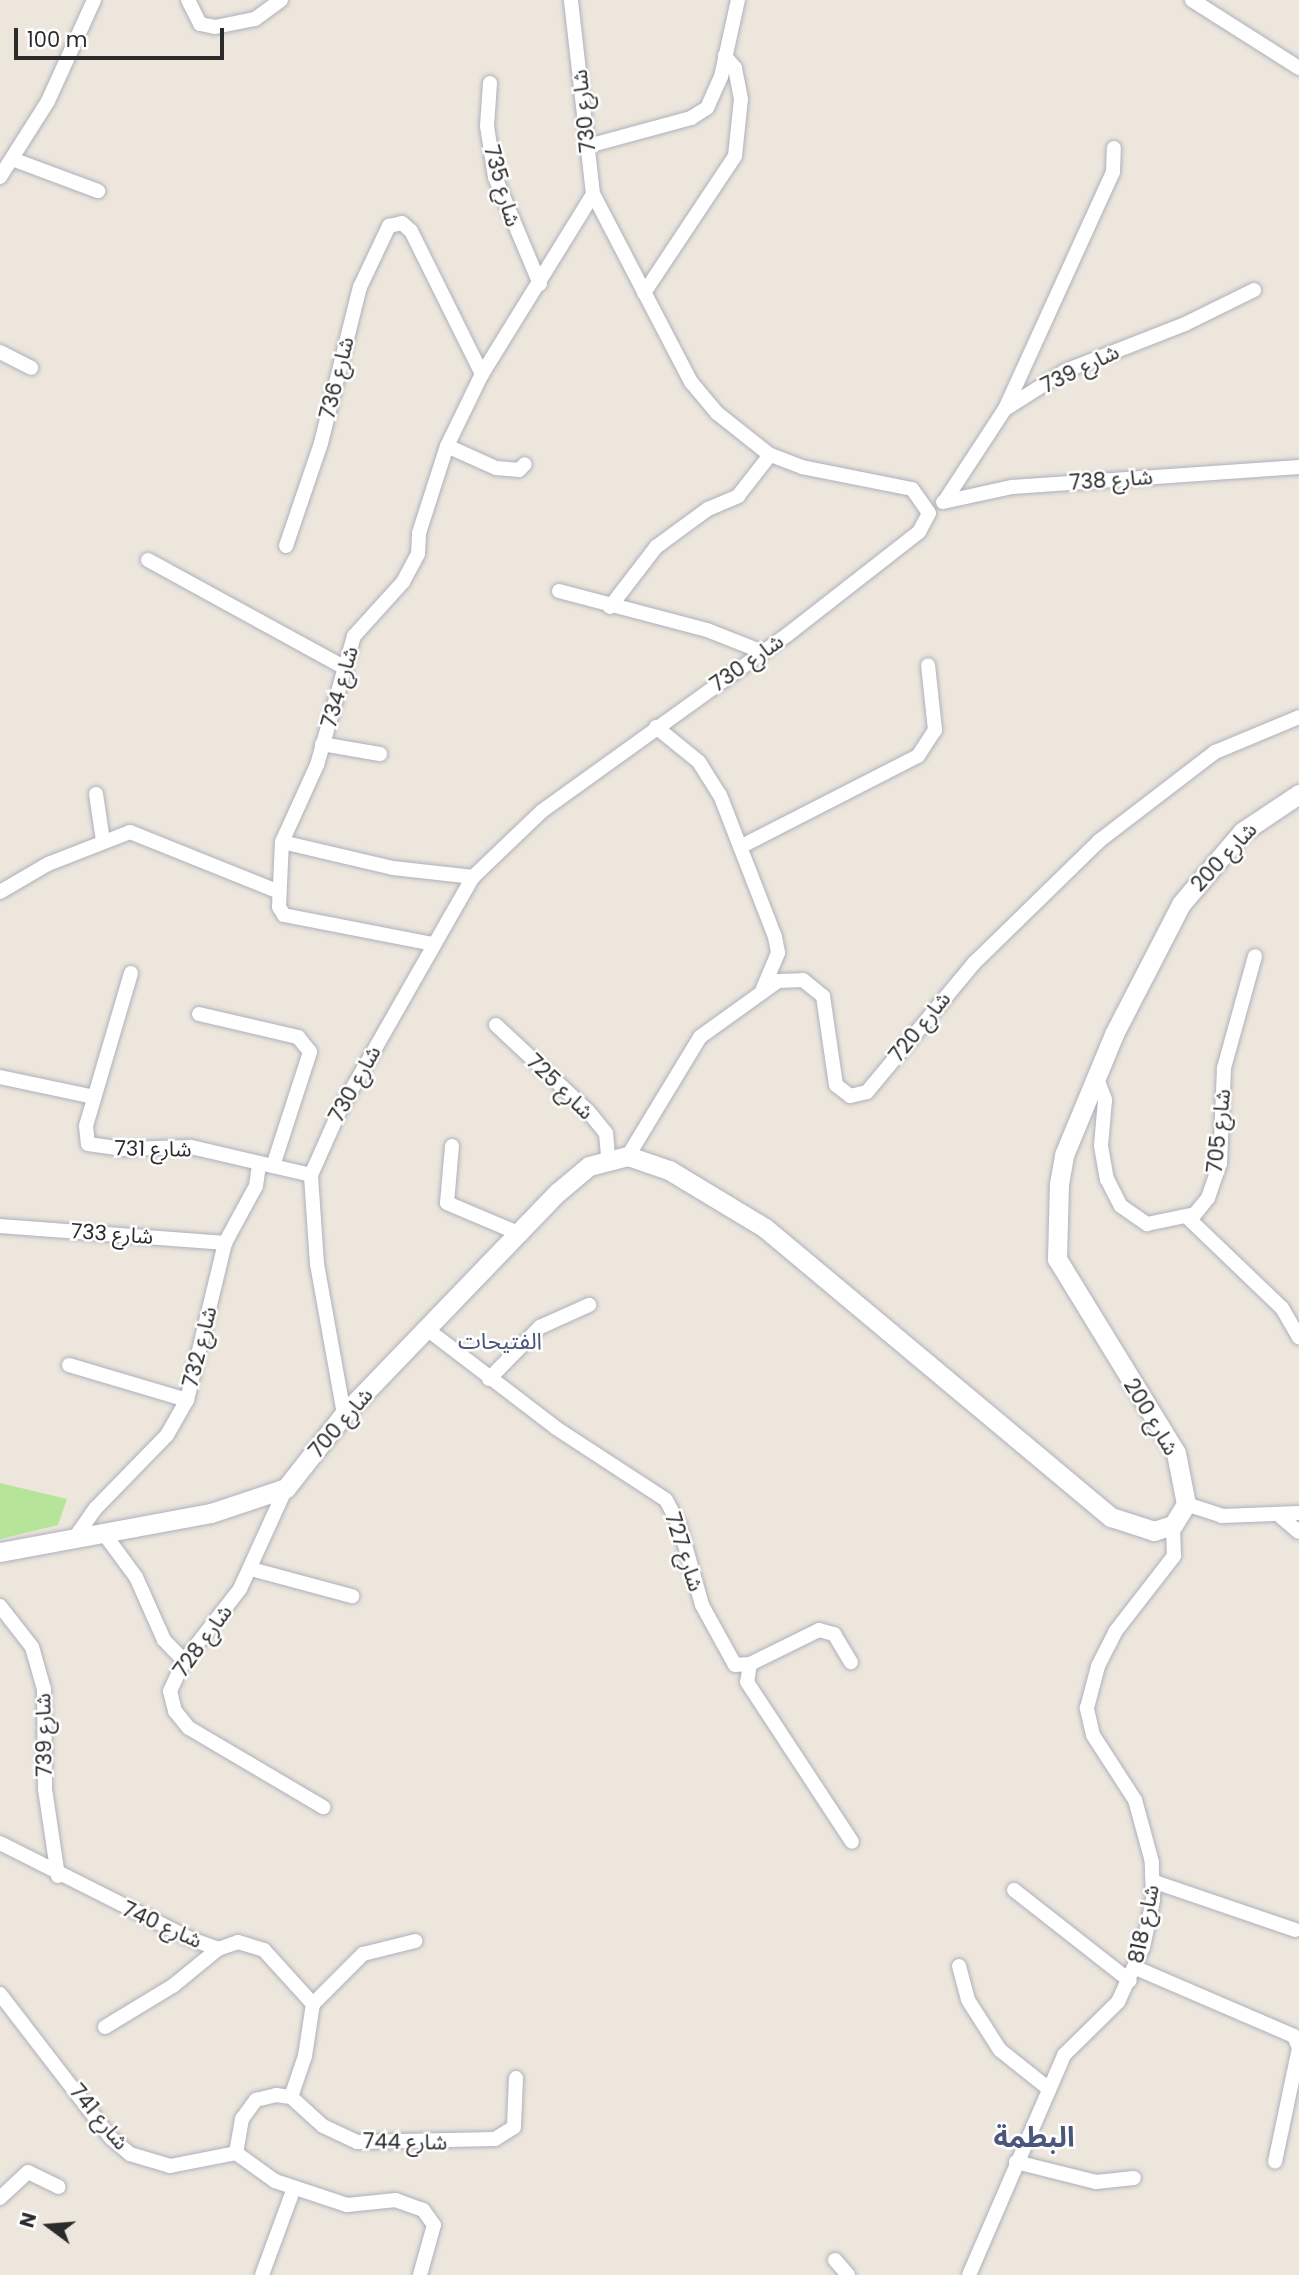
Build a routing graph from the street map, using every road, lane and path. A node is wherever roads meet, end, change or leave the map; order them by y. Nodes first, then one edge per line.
1 (94, 0) edge
2 (188, 0) edge
3 (281, 0) edge
4 (571, 0) edge
5 (738, 0) edge
6 (1192, 0) edge
7 (725, 56) junction
8 (1299, 68) edge
9 (490, 83) dead end
10 (588, 146) junction
11 (1114, 148) dead end
12 (12, 159) junction
13 (0, 177) edge
14 (97, 191) dead end
15 (593, 194) junction
16 (540, 284) junction
17 (1254, 290) dead end
18 (644, 293) junction
19 (0, 352) edge
20 (31, 368) dead end
21 (482, 374) junction
22 (1004, 409) junction
23 (447, 446) junction
24 (770, 455) junction
25 (525, 464) dead end
26 (1299, 467) edge
27 (946, 499) junction
28 (929, 513) junction
29 (286, 546) dead end
30 (148, 560) dead end
31 (559, 591) dead end
32 (610, 607) junction
33 (763, 652) junction
34 (342, 666) junction
35 (928, 666) dead end
36 (1299, 715) edge
37 (656, 727) junction
38 (322, 744) junction
39 (380, 754) dead end
40 (96, 794) dead end
41 (1299, 794) edge
42 (103, 841) junction
43 (282, 842) junction
44 (740, 847) junction
45 (473, 877) junction
46 (0, 892) edge
47 (279, 892) junction
48 (433, 944) junction
49 (1255, 956) dead end
50 (131, 973) dead end
51 (763, 989) junction
52 (199, 1014) dead end
53 (495, 1025) dead end
54 (0, 1076) edge
55 (1096, 1076) junction
56 (94, 1097) junction
57 (452, 1146) dead end
58 (618, 1156) junction
59 (266, 1165) junction
60 (311, 1175) junction
61 (1187, 1217) junction
62 (0, 1226) edge
63 (518, 1233) junction
64 (225, 1243) junction
65 (589, 1305) dead end
66 (428, 1330) junction
67 (1299, 1337) edge
68 (69, 1365) dead end
69 (489, 1379) junction
70 (187, 1400) junction
71 (344, 1414) junction
72 (286, 1488) junction
73 (1186, 1504) junction
74 (1299, 1513) edge
75 (1282, 1517) junction
76 (1173, 1525) junction
77 (1299, 1532) edge
78 (105, 1535) junction
79 (74, 1539) junction
80 (0, 1552) edge
81 (251, 1569) junction
82 (352, 1596) dead end
83 (0, 1606) edge
84 (184, 1661) junction
85 (851, 1662) dead end
86 (750, 1664) junction
87 (323, 1807) dead end
88 (852, 1842) dead end
89 (0, 1843) edge
90 (58, 1876) junction
91 (1155, 1882) junction
92 (1014, 1890) dead end
93 (1295, 1930) dead end
94 (415, 1941) dead end
95 (218, 1949) junction
96 (959, 1966) dead end
97 (1136, 1968) junction
98 (1130, 1982) junction
99 (0, 1994) edge
100 (313, 2004) junction
101 (105, 2026) dead end
102 (516, 2078) dead end
103 (1049, 2089) junction
104 (290, 2097) junction
105 (236, 2153) junction
106 (1016, 2162) junction
107 (1275, 2162) dead end
108 (1133, 2178) dead end
109 (60, 2187) dead end
110 (294, 2188) junction
111 (0, 2198) edge
112 (835, 2260) dead end
113 (262, 2275) edge
114 (420, 2275) edge
115 (848, 2275) edge
116 (969, 2275) edge

1 - 12 street
2 - 3 street
4 - 10 street, شارع 730
5 - 7 street
6 - 8 street
7 - 10 street
7 - 18 street
9 - 16 street, شارع 735
10 - 15 street, شارع 730
11 - 22 street
12 - 13 street
12 - 14 street
15 - 16 street, شارع 734
15 - 18 street, شارع 730
16 - 21 street, شارع 734
17 - 22 street, شارع 739
18 - 24 street, شارع 730
19 - 20 street
21 - 23 street, شارع 734
21 - 29 street, شارع 736
22 - 27 street, شارع 739
23 - 25 street
23 - 34 street, شارع 734
24 - 28 street, شارع 730
24 - 32 street
26 - 27 street, شارع 738
27 - 28 street, شارع 738
28 - 33 street, شارع 730
30 - 34 street
31 - 32 street
32 - 33 street
33 - 37 street, شارع 730
34 - 38 street, شارع 734
35 - 44 street
36 - 51 street, شارع 720
37 - 44 street
37 - 45 street, شارع 730
38 - 39 street
38 - 43 street, شارع 734
40 - 42 street
41 - 55 main road, شارع 200
42 - 46 street
42 - 47 street
43 - 45 street
43 - 47 street, شارع 734
44 - 51 street
45 - 48 street, شارع 730
47 - 48 street
48 - 60 street, شارع 730
49 - 61 street, شارع 705
50 - 56 street, شارع 731
51 - 58 street, شارع 720
52 - 59 street, شارع 732
53 - 58 street, شارع 725
54 - 56 street
55 - 61 street
55 - 73 main road, شارع 200
56 - 59 street, شارع 731
57 - 63 street
58 - 63 main road, شارع 700
58 - 76 main road
59 - 60 street, شارع 731
59 - 64 street, شارع 732
60 - 71 street
61 - 67 street
62 - 64 street, شارع 733
63 - 66 main road, شارع 700
64 - 70 street, شارع 732
65 - 69 street
66 - 69 street, شارع 727
66 - 71 main road, شارع 700
68 - 70 street
69 - 86 street, شارع 727
70 - 79 street, شارع 732
71 - 72 main road, شارع 700
72 - 78 main road
72 - 81 street, شارع 728
73 - 75 street
73 - 76 main road
74 - 75 street
75 - 77 street
76 - 91 street, شارع 818
78 - 79 main road
78 - 84 street
79 - 80 main road
81 - 82 street
81 - 84 street, شارع 728
83 - 90 street, شارع 739
84 - 87 street, شارع 728
85 - 86 street
86 - 88 street
89 - 90 street, شارع 740
90 - 95 street, شارع 740
91 - 93 street
91 - 97 street, شارع 818
92 - 98 street
94 - 100 street
95 - 100 street, شارع 740
95 - 101 street
96 - 103 street
97 - 98 street, شارع 818
97 - 107 street
98 - 103 street, شارع 818
99 - 105 street, شارع 741
100 - 104 street
102 - 104 street, شارع 744
103 - 106 street, شارع 818
104 - 105 street
105 - 110 street
106 - 108 street
106 - 116 street, شارع 818
109 - 111 street
110 - 113 street
110 - 114 street
112 - 115 street

